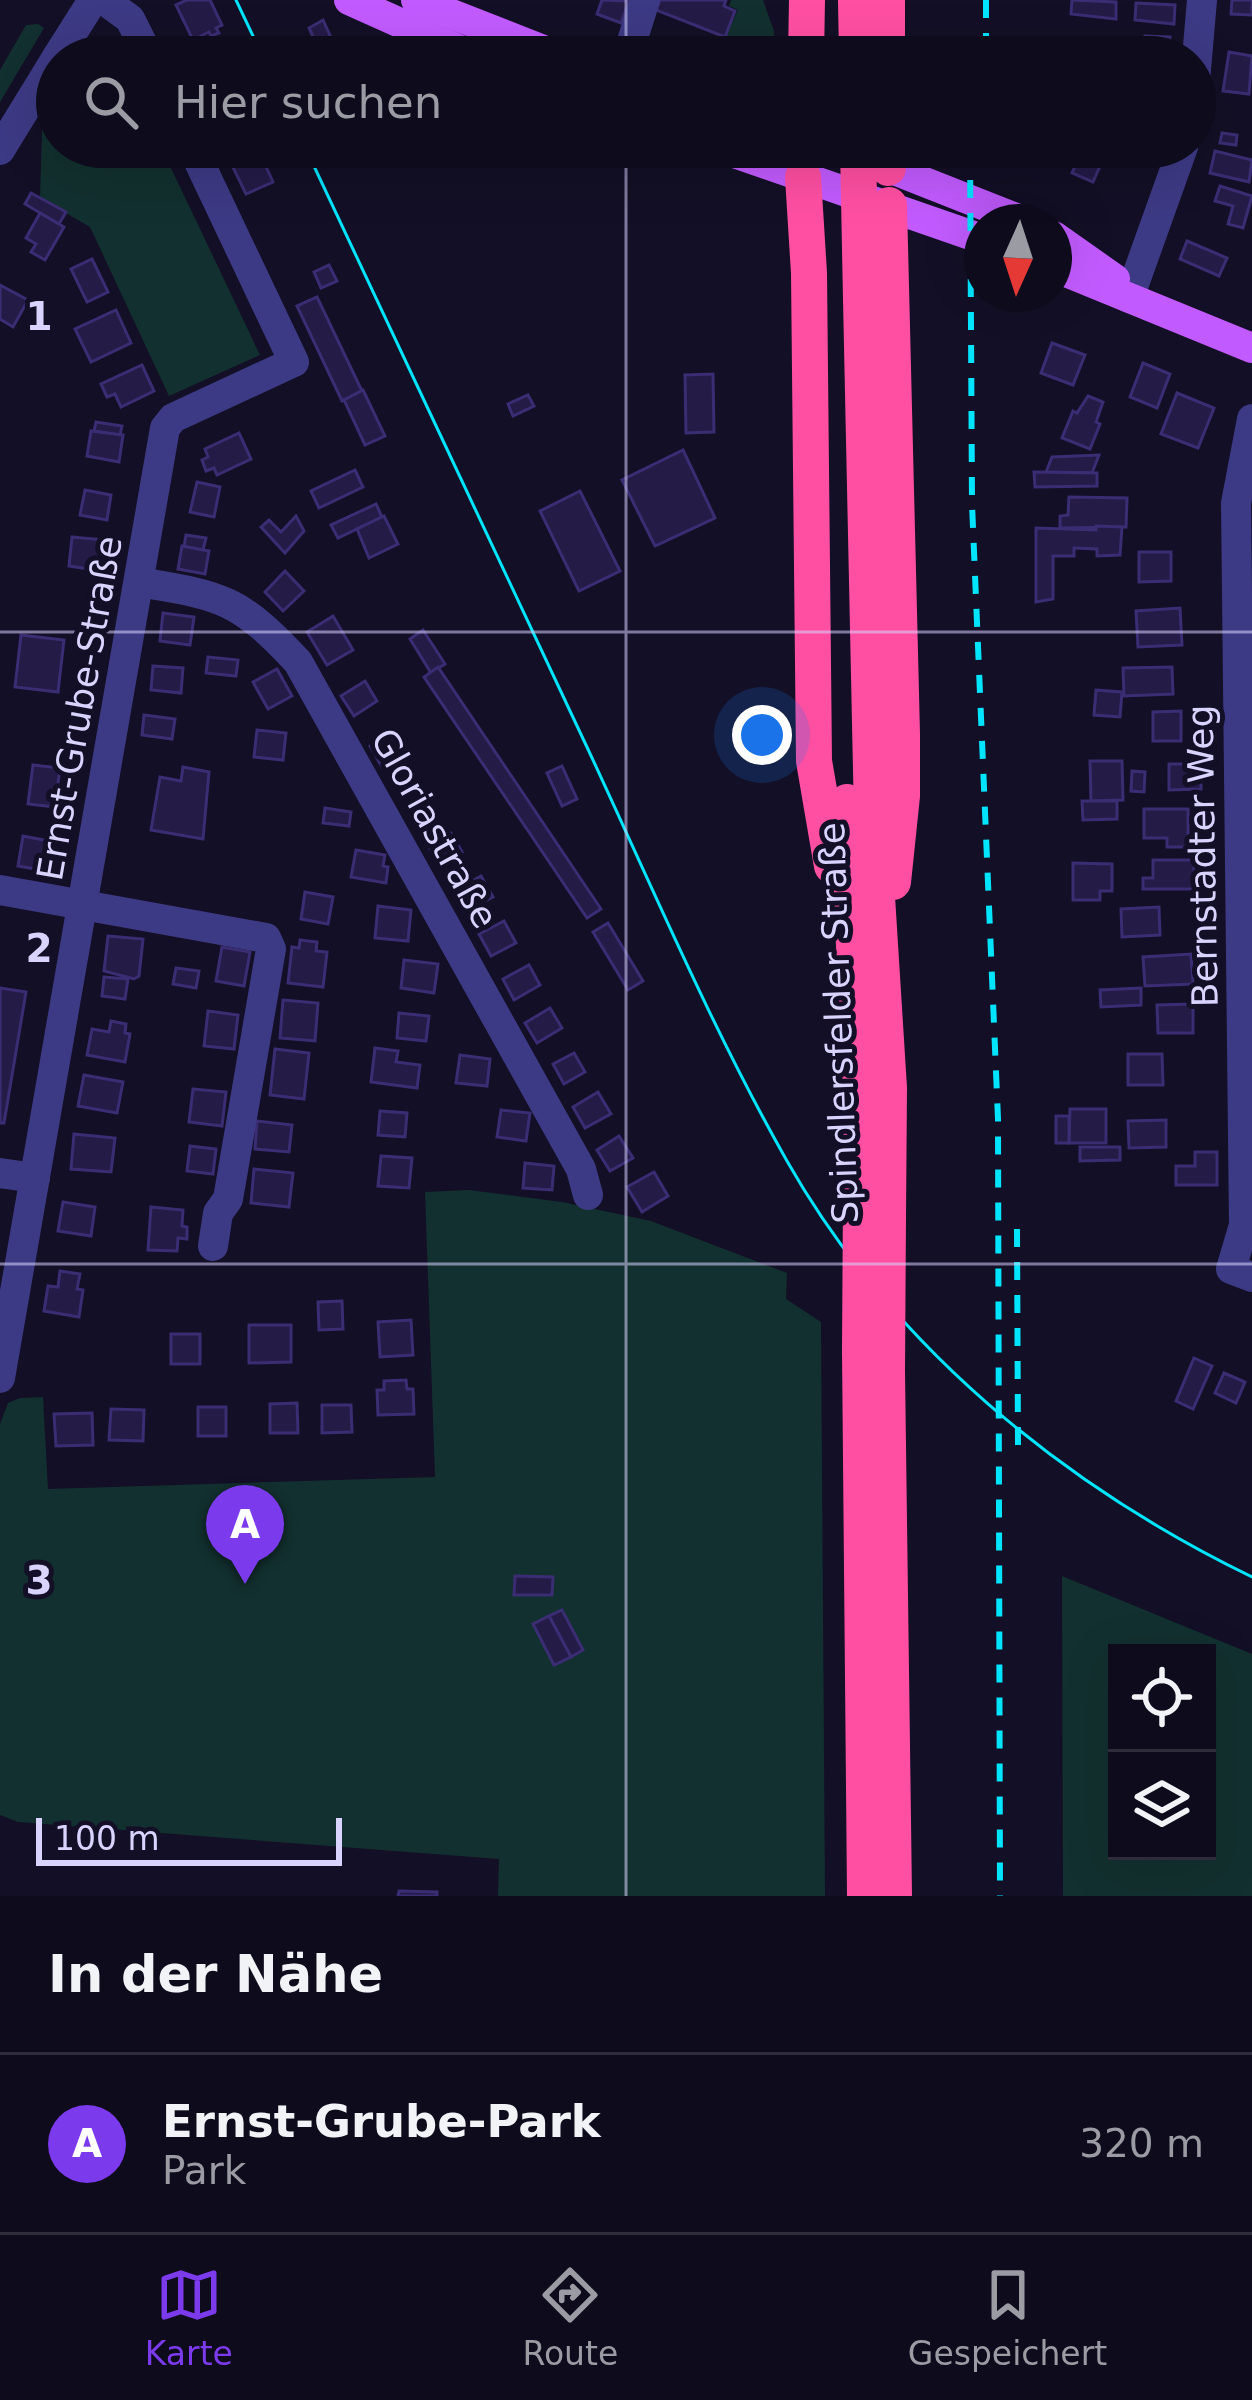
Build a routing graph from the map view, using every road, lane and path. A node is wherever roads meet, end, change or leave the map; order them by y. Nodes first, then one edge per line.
1 (93, 0) edge
2 (104, 0) edge
3 (349, 0) edge
4 (416, 0) edge
5 (645, 0) edge
6 (807, 0) edge
7 (834, 0) edge
8 (856, 0) edge
9 (887, 0) edge
10 (1202, 0) edge
11 (70, 36) edge
12 (138, 36) edge
13 (429, 36) edge
14 (479, 36) edge
15 (633, 36) edge
16 (806, 36) edge
17 (834, 36) edge
18 (857, 36) edge
19 (887, 36) edge
20 (1199, 36) edge
21 (36, 91) edge
22 (0, 150) edge
23 (203, 168) edge
24 (803, 168) edge
25 (815, 168) edge
26 (838, 168) edge
27 (875, 168) edge
28 (881, 168) edge
29 (908, 168) edge
30 (1175, 168) edge
31 (987, 204) edge
32 (889, 205) junction
33 (964, 232) edge
34 (1072, 248) edge
35 (1072, 275) edge
36 (850, 297) junction
37 (1129, 298) junction
38 (1252, 348) edge
39 (1252, 419) edge
40 (140, 582) junction
41 (0, 890) edge
42 (85, 904) junction
43 (868, 963) junction
44 (0, 1173) edge
45 (35, 1178) junction
46 (588, 1195) dead end
47 (213, 1246) dead end
48 (1252, 1277) edge
49 (873, 1361) junction
50 (0, 1378) edge
51 (865, 1896) edge
52 (893, 1896) edge

1 - 11 street
2 - 12 street
3 - 13 main road
4 - 14 main road
5 - 15 street
6 - 16 highway
7 - 17 highway
8 - 18 highway
9 - 19 highway
10 - 20 street
21 - 22 street
23 - 40 street, Ernst-Grube-Straße
24 - 43 highway
25 - 32 main road
26 - 36 highway, Spindlersfelder Straße
27 - 36 highway, Spindlersfelder Straße, bridge
28 - 32 main road
29 - 31 main road
30 - 37 street
32 - 33 main road
32 - 43 highway
34 - 37 main road
35 - 37 main road
36 - 43 highway, Spindlersfelder Straße
37 - 38 main road
39 - 48 street, Bernstadter Weg
40 - 42 street, Ernst-Grube-Straße
40 - 46 street, Gloriastraße
41 - 42 street
42 - 45 street, Ernst-Grube-Straße
42 - 47 street
43 - 49 highway, Spindlersfelder Straße, bridge
44 - 45 street
45 - 50 street, Ernst-Grube-Straße
49 - 51 highway, Spindlersfelder Straße
49 - 52 highway, Spindlersfelder Straße

